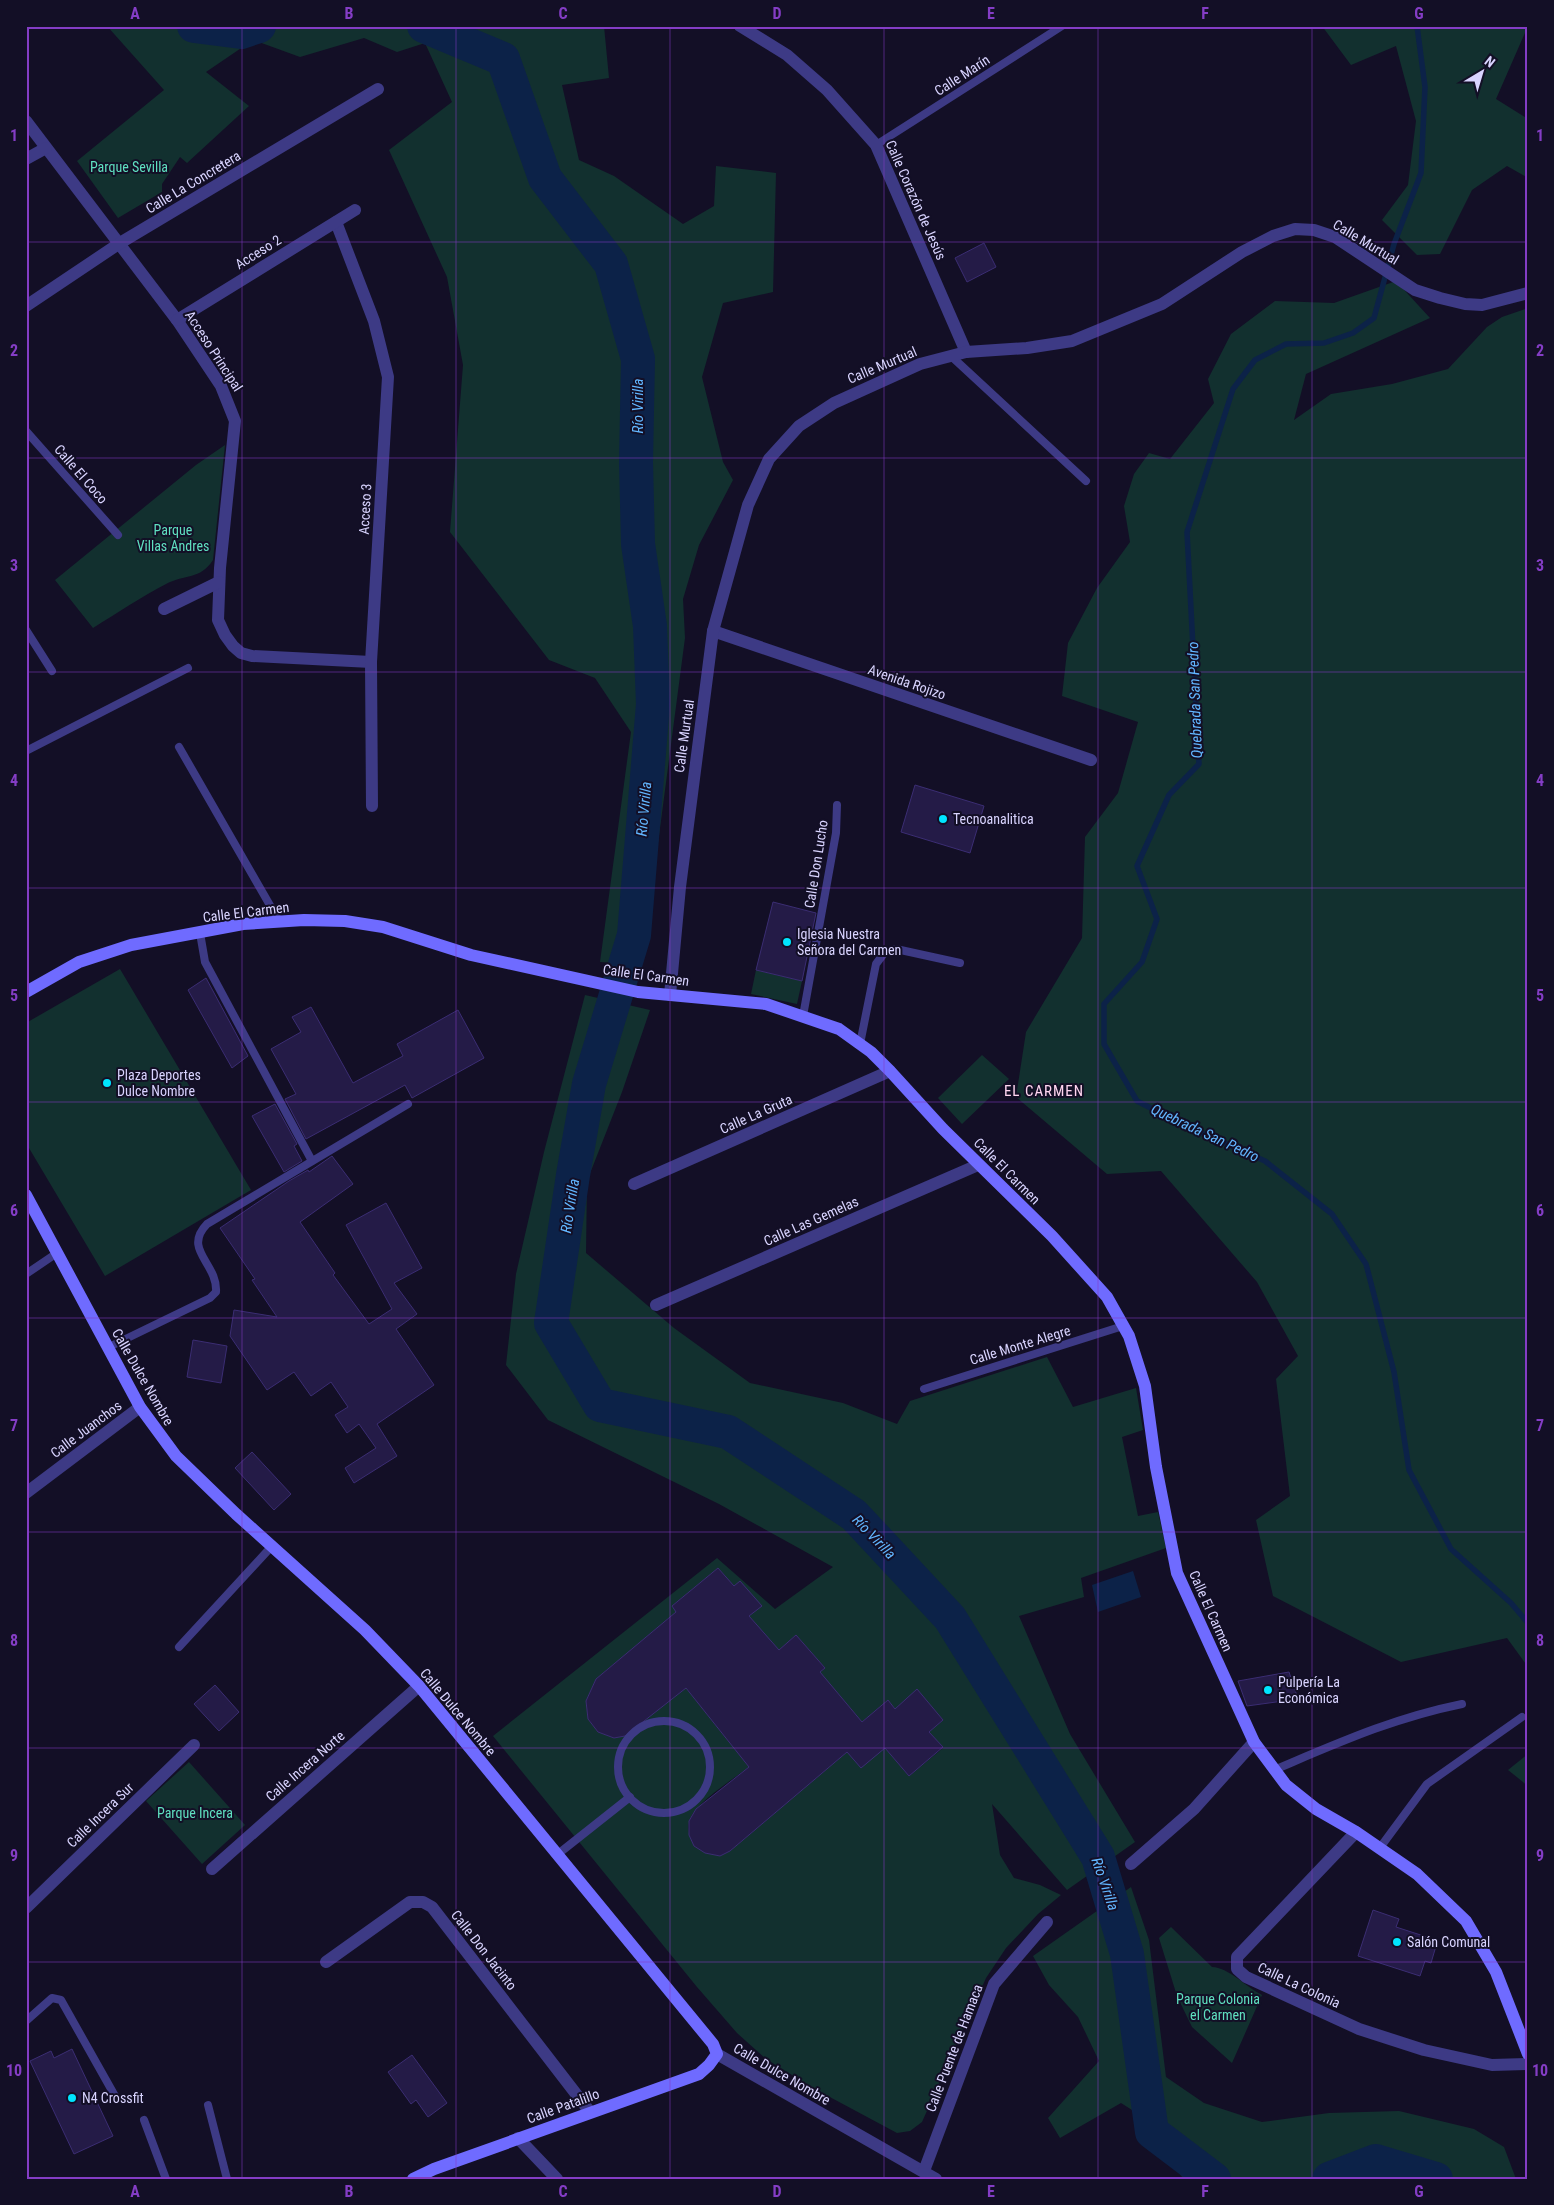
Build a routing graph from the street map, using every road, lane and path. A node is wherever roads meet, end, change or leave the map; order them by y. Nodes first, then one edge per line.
1 (740, 26) edge
2 (1062, 26) edge
3 (378, 89) dead end
4 (26, 120) edge
5 (876, 145) junction
6 (46, 148) junction
7 (26, 159) edge
8 (355, 210) dead end
9 (336, 222) junction
10 (120, 243) junction
11 (1528, 293) edge
12 (26, 306) edge
13 (177, 320) junction
14 (966, 352) junction
15 (951, 356) junction
16 (26, 431) edge
17 (1086, 481) dead end
18 (118, 535) dead end
19 (220, 582) junction
20 (164, 608) dead end
21 (26, 630) edge
22 (713, 631) junction
23 (371, 662) junction
24 (188, 668) dead end
25 (52, 671) dead end
26 (179, 747) dead end
27 (26, 751) edge
28 (1091, 760) dead end
29 (837, 805) dead end
30 (372, 806) dead end
31 (280, 922) junction
32 (200, 932) junction
33 (960, 963) dead end
34 (26, 992) edge
35 (670, 995) junction
36 (803, 1016) junction
37 (860, 1044) junction
38 (890, 1071) junction
39 (408, 1104) dead end
40 (312, 1161) junction
41 (978, 1165) junction
42 (634, 1184) dead end
43 (26, 1195) edge
44 (57, 1253) junction
45 (26, 1274) edge
46 (656, 1305) dead end
47 (1123, 1326) junction
48 (107, 1348) junction
49 (924, 1388) dead end
50 (140, 1407) junction
51 (26, 1492) edge
52 (272, 1546) junction
53 (179, 1647) dead end
54 (419, 1686) junction
55 (1462, 1704) dead end
56 (1522, 1717) dead end
57 (1254, 1742) junction
58 (194, 1745) dead end
59 (1274, 1770) junction
60 (630, 1797) junction
61 (1356, 1832) junction
62 (1380, 1849) junction
63 (558, 1854) junction
64 (1131, 1864) dead end
65 (212, 1869) dead end
66 (26, 1908) edge
67 (1047, 1922) dead end
68 (326, 1962) dead end
69 (26, 2021) edge
70 (717, 2054) junction
71 (1528, 2054) edge
72 (1528, 2064) edge
73 (115, 2096) dead end
74 (208, 2105) dead end
75 (590, 2112) junction
76 (144, 2120) dead end
77 (518, 2138) junction
78 (924, 2171) junction
79 (166, 2179) edge
80 (227, 2179) edge
81 (413, 2179) edge
82 (557, 2179) edge
83 (936, 2179) edge

1 - 5 street, Calle Corazón de Jesús
2 - 5 lane, Calle Marín
3 - 10 street, Calle La Concretera
4 - 6 street, Acceso Principal
5 - 14 street, Calle Corazón de Jesús
6 - 7 street
6 - 10 street, Acceso Principal
8 - 9 street, Acceso 2
9 - 13 street, Acceso 2
9 - 23 street, Acceso 3
10 - 12 street, Calle La Concretera
10 - 13 street, Acceso Principal
11 - 14 street, Calle Murtual
13 - 19 street, Acceso Principal
14 - 15 street, Calle Murtual
15 - 17 lane
15 - 22 street, Calle Murtual
16 - 18 lane, Calle El Coco
19 - 20 street
19 - 23 street, Acceso Principal
21 - 25 lane
22 - 28 street, Avenida Rojizo
22 - 35 street, Calle Murtual
23 - 30 street, Acceso 3
24 - 27 lane
26 - 31 lane
29 - 36 lane, Calle Don Lucho
31 - 32 street, Calle El Carmen
31 - 35 street, Calle El Carmen
32 - 34 street, Calle El Carmen
32 - 40 lane
33 - 37 lane
35 - 36 street, Calle El Carmen
36 - 37 street, Calle El Carmen
37 - 38 street, Calle El Carmen
38 - 41 street, Calle El Carmen
38 - 42 street, Calle La Gruta
39 - 40 lane
40 - 48 lane
41 - 46 street, Calle Las Gemelas
41 - 47 street, Calle El Carmen
43 - 44 street, Calle Dulce Nombre
44 - 45 lane
44 - 48 street, Calle Dulce Nombre
47 - 49 lane, Calle Monte Alegre
47 - 57 street, Calle El Carmen
48 - 50 street, Calle Dulce Nombre
50 - 51 street, Calle Juanchos
50 - 52 street, Calle Dulce Nombre
52 - 53 lane
52 - 54 street, Calle Dulce Nombre
54 - 63 street, Calle Dulce Nombre
54 - 65 street, Calle Incera Norte
55 - 59 lane
56 - 62 lane
57 - 59 street, Calle El Carmen
57 - 64 street
58 - 66 street, Calle Incera Sur
59 - 61 street, Calle El Carmen
60 - 60 lane
60 - 63 lane
61 - 62 street, Calle El Carmen
61 - 72 street, Calle La Colonia
62 - 71 street, Calle El Carmen
63 - 70 street, Calle Dulce Nombre
67 - 78 street, Calle Puente de Hamaca
68 - 75 street, Calle Don Jacinto
69 - 73 lane
70 - 75 street, Calle Patalillo
70 - 78 street, Calle Dulce Nombre
74 - 80 lane
75 - 77 street, Calle Patalillo
76 - 79 lane
77 - 81 street, Calle Patalillo
77 - 82 street
78 - 83 street, Calle Dulce Nombre

